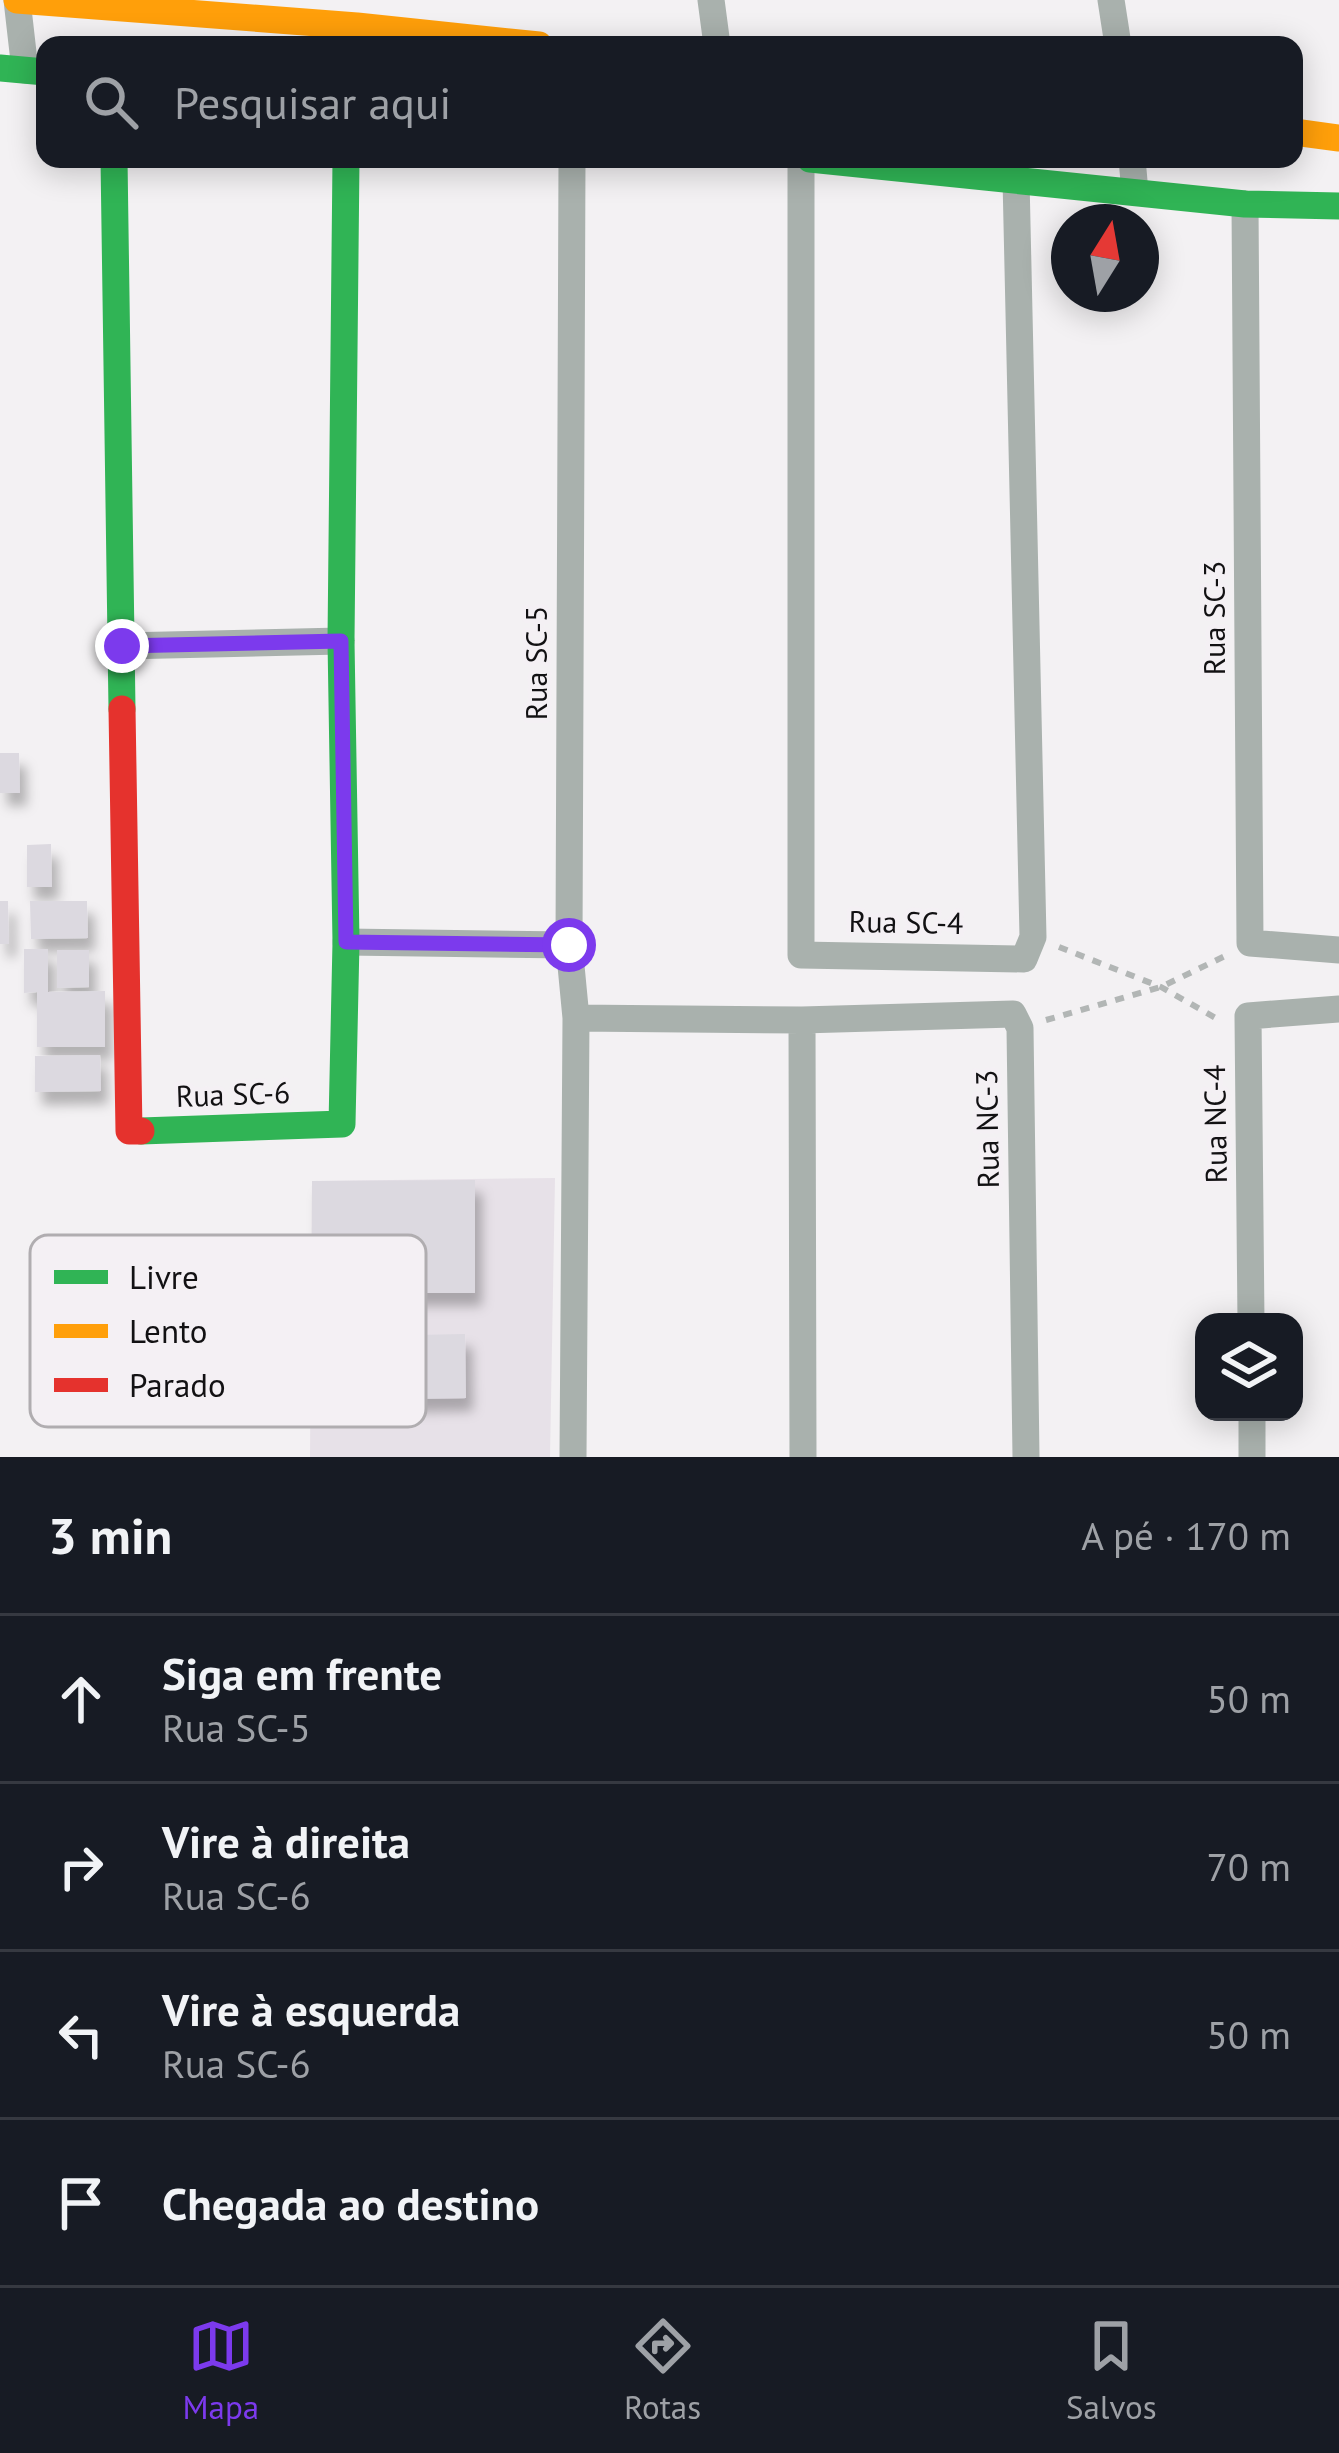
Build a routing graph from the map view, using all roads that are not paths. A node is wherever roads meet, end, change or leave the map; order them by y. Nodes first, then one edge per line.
1 (17, 0) edge
2 (711, 0) edge
3 (1111, 0) edge
4 (356, 13) edge
5 (487, 36) edge
6 (716, 36) edge
7 (1117, 36) edge
8 (23, 70) edge
9 (1303, 133) edge
10 (1339, 138) edge
11 (114, 168) edge
12 (346, 168) edge
13 (572, 168) edge
14 (806, 168) edge
15 (900, 168) edge
16 (1133, 168) edge
17 (1016, 179) junction
18 (1135, 192) junction
19 (1245, 204) junction
20 (1339, 206) edge
21 (341, 641) junction
22 (122, 646) junction
23 (346, 942) junction
24 (569, 945) junction
25 (1339, 950) edge
26 (1339, 1010) edge
27 (576, 1018) junction
28 (802, 1020) junction
29 (1251, 1313) edge
30 (1252, 1421) edge
31 (573, 1457) edge
32 (803, 1457) edge
33 (1026, 1457) edge
34 (1252, 1457) edge

1 - 4 street
1 - 8 street
2 - 6 street
3 - 7 street
4 - 5 street
9 - 10 street
11 - 22 street, Rua SC-6
12 - 21 street, Rua SC-6
13 - 24 street, Rua SC-5
14 - 17 street, Rua SC-4
15 - 17 street
16 - 18 street
17 - 18 street
18 - 19 street
19 - 20 street
19 - 25 street, Rua SC-3
21 - 22 street
21 - 23 street, Rua SC-6
22 - 23 street, Rua SC-6
23 - 24 street
24 - 27 street
26 - 29 street, Rua NC-4
27 - 28 street, Rua NC-3
27 - 31 street
28 - 32 street
28 - 33 street, Rua NC-3
30 - 34 street

